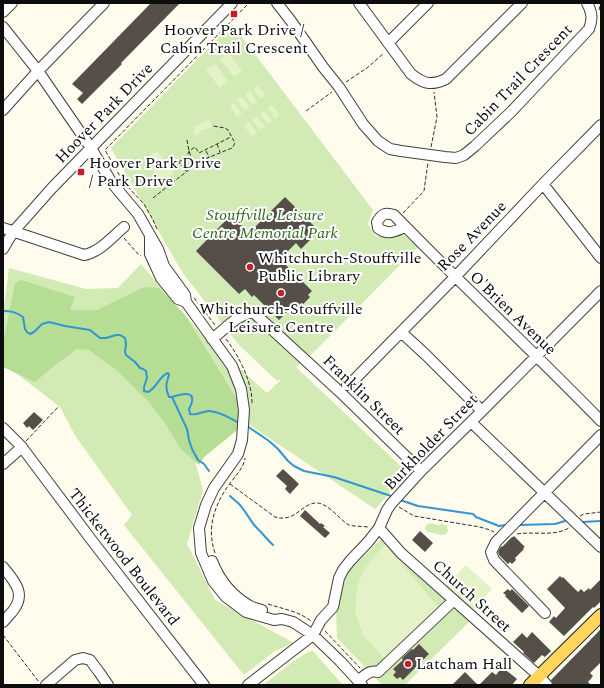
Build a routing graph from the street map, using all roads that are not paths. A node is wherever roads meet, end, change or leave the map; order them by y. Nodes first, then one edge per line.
1 (12, 3) edge
2 (104, 3) edge
3 (232, 3) edge
4 (277, 3) edge
5 (359, 3) edge
6 (428, 3) edge
7 (522, 3) edge
8 (588, 3) edge
9 (3, 12) edge
10 (3, 27) edge
11 (389, 45) junction
12 (38, 71) junction
13 (3, 110) edge
14 (601, 125) edge
15 (90, 148) junction
16 (543, 184) junction
17 (405, 227) dead end
18 (3, 228) edge
19 (121, 229) road end
20 (13, 232) junction
21 (150, 236) junction
22 (3, 249) edge
23 (601, 258) edge
24 (455, 277) junction
25 (601, 291) edge
26 (186, 302) junction
27 (401, 332) junction
28 (212, 339) junction
29 (537, 356) junction
30 (347, 385) dead end
31 (482, 411) junction
32 (601, 421) edge
33 (471, 422) junction
34 (3, 428) edge
35 (601, 435) edge
36 (21, 446) junction
37 (3, 464) edge
38 (421, 471) junction
39 (544, 492) junction
40 (379, 528) junction
41 (601, 548) edge
42 (3, 567) edge
43 (454, 600) junction
44 (545, 613) dead end
45 (601, 615) edge
46 (3, 622) edge
47 (316, 631) junction
48 (362, 680) edge
49 (543, 681) edge
50 (46, 685) edge
51 (108, 685) edge
52 (204, 685) edge
53 (248, 685) edge
54 (530, 685) edge

1 - 9 street
2 - 12 street
3 - 15 street, Hoover Park Drive
4 - 8 street, Cabin Trail Crescent
5 - 11 street
6 - 11 street
7 - 11 street
10 - 12 street
12 - 13 street
12 - 15 street
14 - 16 street, Rose Avenue
15 - 20 street, Hoover Park Drive
15 - 21 street
16 - 23 street
16 - 24 street, Rose Avenue
17 - 24 street, O'Brien Avenue
18 - 20 street
19 - 20 street
20 - 22 street, Hoover Park Drive
21 - 26 street
21 - 26 street
24 - 27 street, Rose Avenue
24 - 29 street, O'Brien Avenue
25 - 29 street, Burkholder Street
26 - 28 street
27 - 30 street, Rose Avenue
27 - 31 street
28 - 38 street, Franklin Street
28 - 47 street
29 - 31 street, Burkholder Street
29 - 32 street, O'Brien Avenue
31 - 33 street, Burkholder Street
33 - 38 street, Burkholder Street
33 - 39 street
34 - 36 street, Thicketwood Boulevard
35 - 39 street
36 - 37 street
36 - 52 street, Thicketwood Boulevard
38 - 40 street, Burkholder Street
39 - 41 street
39 - 44 street
40 - 43 street, Church Street
40 - 47 street, Burkholder Street
42 - 46 street
43 - 48 street
43 - 49 street, Church Street
45 - 49 main road
47 - 48 street
47 - 53 street, Burkholder Street
49 - 54 main road
50 - 51 street

